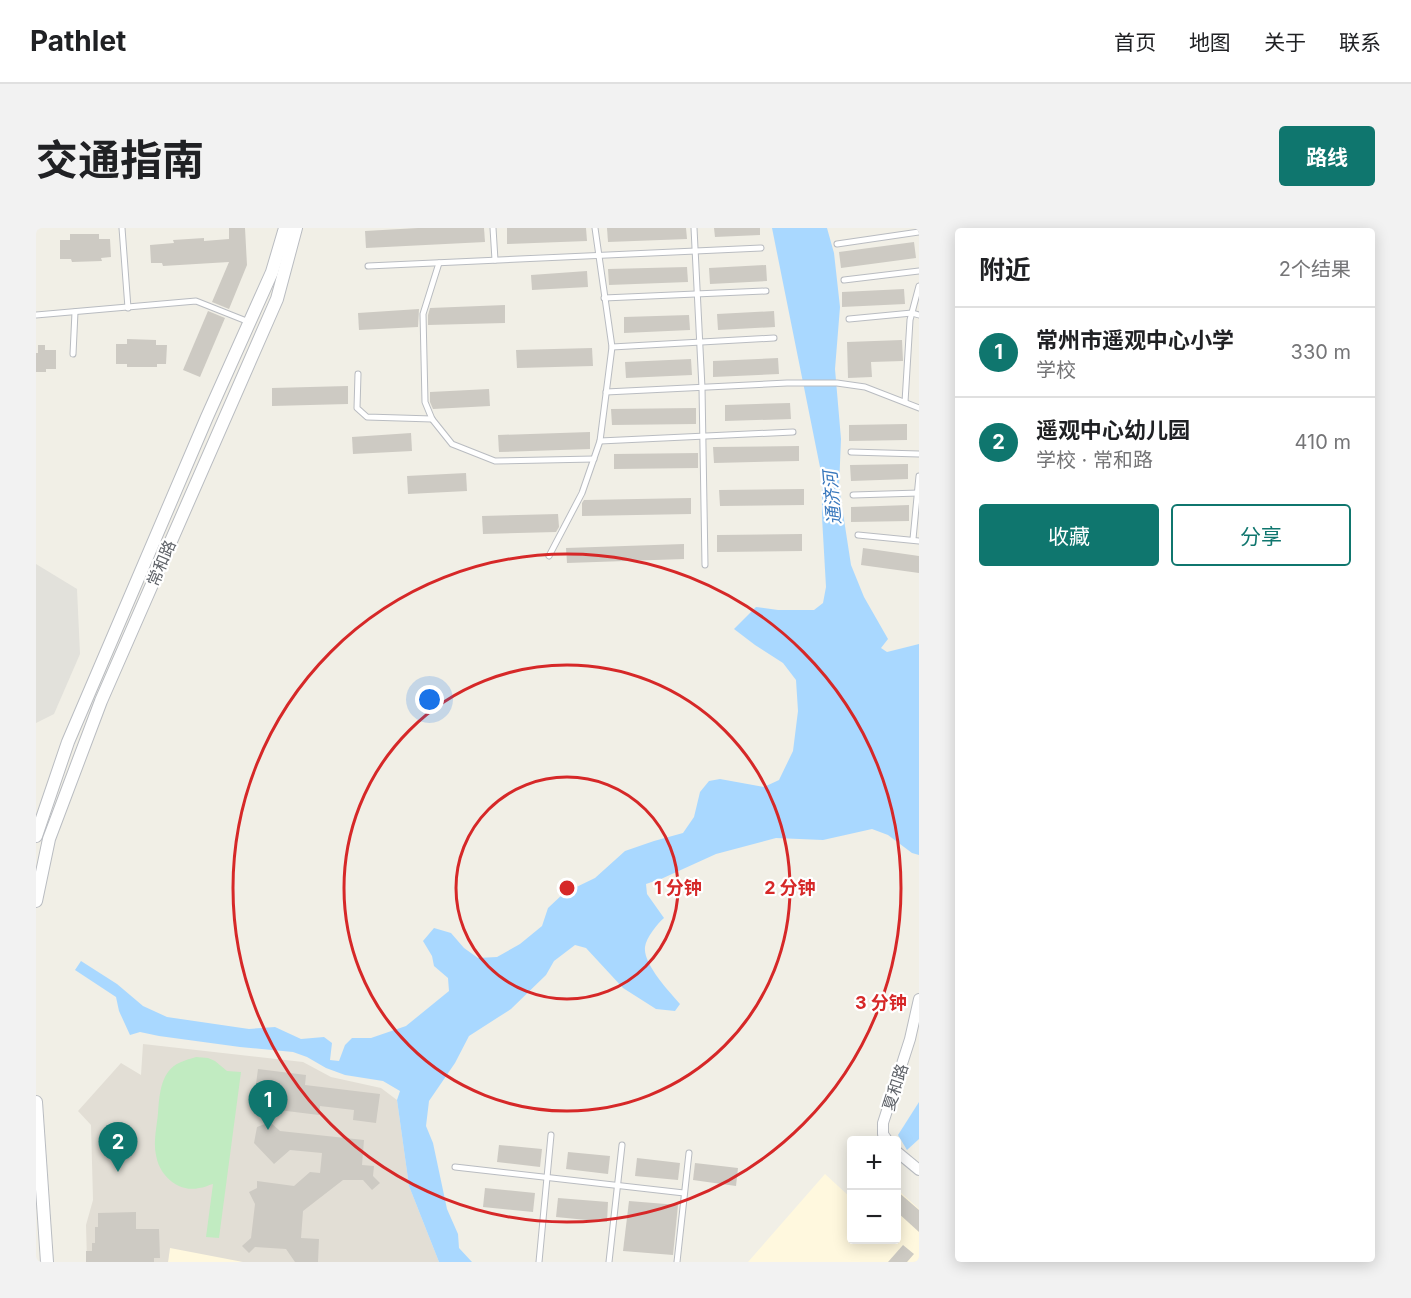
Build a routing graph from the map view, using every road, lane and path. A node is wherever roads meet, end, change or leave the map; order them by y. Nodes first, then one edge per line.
1 (122, 228) edge
2 (285, 228) edge
3 (296, 228) edge
4 (494, 228) edge
5 (595, 228) edge
6 (694, 228) edge
7 (919, 232) edge
8 (837, 244) dead end
9 (761, 248) dead end
10 (695, 250) junction
11 (598, 255) junction
12 (495, 260) junction
13 (439, 263) junction
14 (368, 266) dead end
15 (919, 271) edge
16 (844, 280) dead end
17 (919, 286) edge
18 (766, 291) dead end
19 (697, 294) junction
20 (604, 298) junction
21 (128, 308) junction
22 (75, 312) junction
23 (912, 314) junction
24 (36, 315) edge
25 (919, 315) edge
26 (849, 319) dead end
27 (249, 322) junction
28 (774, 338) dead end
29 (700, 342) junction
30 (612, 347) junction
31 (73, 354) dead end
32 (358, 374) dead end
33 (702, 388) junction
34 (606, 392) junction
35 (905, 402) junction
36 (919, 408) edge
37 (432, 418) junction
38 (793, 432) dead end
39 (703, 436) junction
40 (600, 441) junction
41 (851, 452) dead end
42 (919, 454) edge
43 (594, 459) junction
44 (919, 477) edge
45 (918, 493) edge
46 (853, 495) dead end
47 (858, 535) dead end
48 (916, 540) edge
49 (549, 556) dead end
50 (705, 566) dead end
51 (36, 836) edge
52 (36, 901) edge
53 (919, 999) edge
54 (36, 1102) edge
55 (551, 1135) dead end
56 (884, 1136) edge
57 (622, 1145) dead end
58 (689, 1153) dead end
59 (901, 1154) edge
60 (454, 1167) dead end
61 (919, 1170) edge
62 (547, 1178) junction
63 (617, 1186) junction
64 (684, 1193) junction
65 (47, 1262) edge
66 (538, 1262) edge
67 (609, 1262) edge
68 (677, 1262) edge

1 - 21 lane
2 - 27 street, 常和路
3 - 52 street, 常和路
4 - 12 lane
5 - 11 lane
6 - 10 lane
7 - 8 lane
9 - 10 lane
10 - 11 lane
10 - 19 lane
11 - 12 lane
11 - 20 lane
12 - 13 lane
13 - 14 lane
13 - 37 lane
15 - 16 lane
17 - 23 lane
18 - 19 lane
19 - 20 lane
19 - 29 lane
20 - 30 lane
21 - 22 lane
21 - 27 lane
22 - 24 lane
22 - 31 lane
23 - 25 lane
23 - 26 lane
23 - 35 lane
27 - 51 street, 常和路
28 - 29 lane
29 - 30 lane
29 - 33 lane
30 - 34 lane
32 - 37 lane
33 - 34 lane
33 - 35 lane
33 - 39 lane
34 - 40 lane
35 - 36 lane
37 - 43 lane
38 - 39 lane
39 - 40 lane
39 - 50 lane
40 - 43 lane
41 - 42 lane
43 - 49 lane
44 - 45 lane
45 - 46 lane
45 - 48 lane
47 - 48 lane
53 - 56 street, 夏和路
54 - 65 street
55 - 62 lane
57 - 63 lane
58 - 64 lane
59 - 61 street
60 - 62 lane
62 - 63 lane
62 - 66 lane
63 - 64 lane
63 - 67 lane
64 - 68 lane

